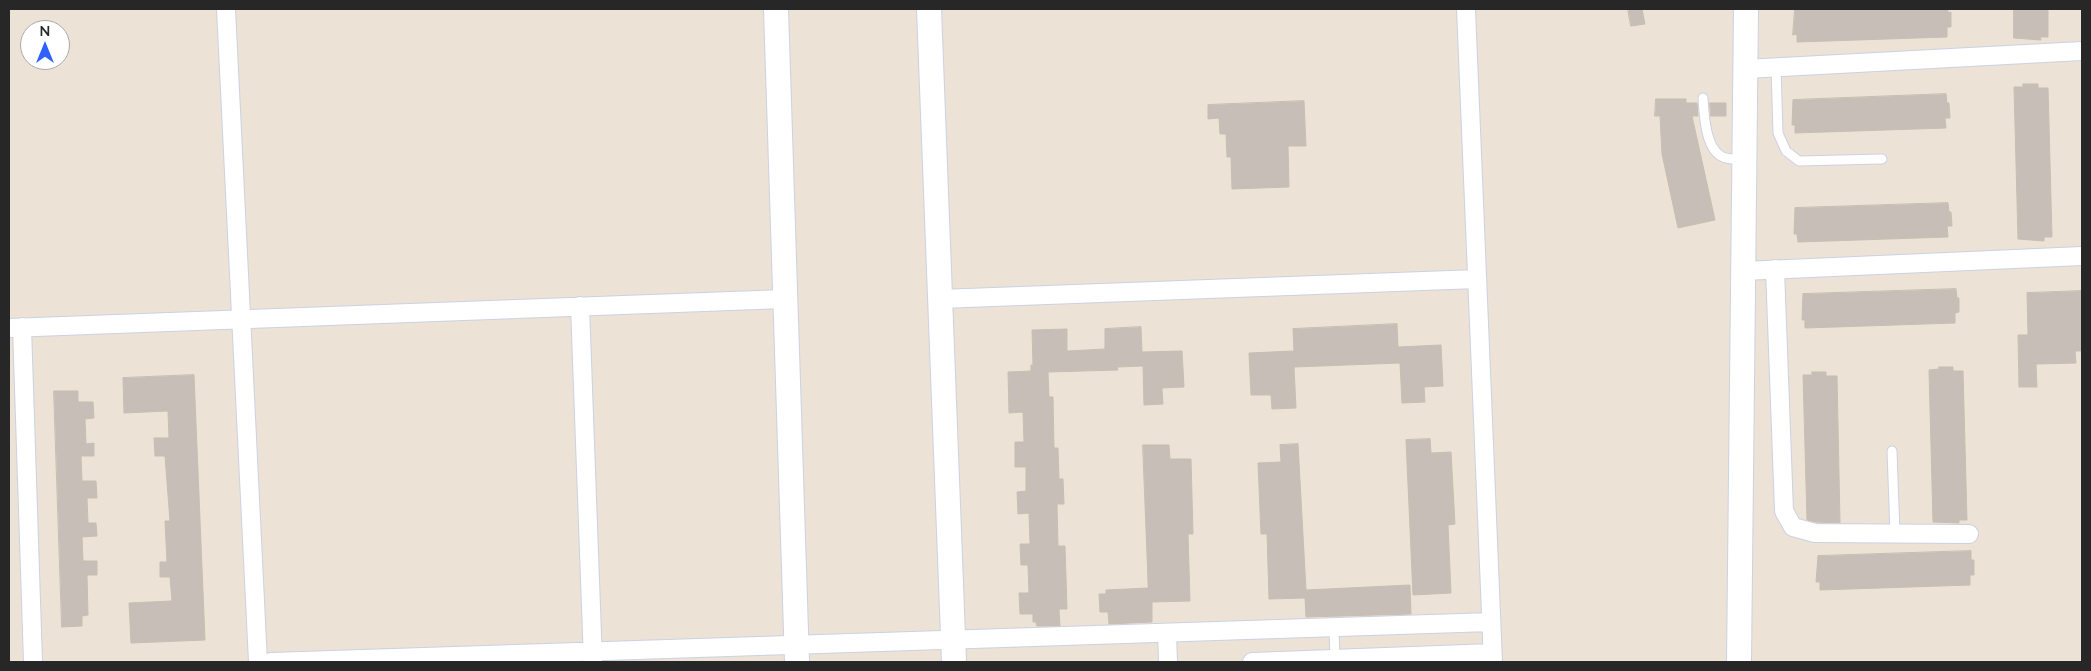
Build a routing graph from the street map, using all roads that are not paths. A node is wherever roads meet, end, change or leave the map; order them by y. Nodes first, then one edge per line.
1 (226, 9) edge
2 (776, 9) edge
3 (929, 9) edge
4 (1466, 9) edge
5 (1746, 9) edge
6 (2082, 52) edge
7 (1776, 67) junction
8 (1745, 68) junction
9 (1703, 98) dead end
10 (1744, 159) junction
11 (1882, 159) dead end
12 (2082, 256) edge
13 (1775, 269) junction
14 (1743, 271) junction
15 (1477, 279) junction
16 (784, 299) junction
17 (940, 299) junction
18 (580, 306) junction
19 (241, 319) junction
20 (15, 328) edge
21 (1892, 451) dead end
22 (1895, 533) junction
23 (1969, 534) dead end
24 (1491, 622) junction
25 (1334, 628) junction
26 (1167, 634) junction
27 (954, 651) edge
28 (797, 654) edge
29 (593, 657) edge
30 (1493, 658) edge
31 (1335, 661) edge
32 (33, 662) edge
33 (258, 662) edge
34 (271, 662) edge
35 (1168, 662) edge
36 (1252, 662) edge
37 (1739, 662) edge

1 - 19 street
2 - 16 main road
3 - 17 main road
4 - 15 street
5 - 8 main road
6 - 7 street
7 - 8 street
7 - 11 lane
8 - 10 main road
9 - 10 lane
10 - 14 main road
12 - 13 street
13 - 14 street
13 - 22 street
14 - 37 main road
15 - 17 street
15 - 24 street
16 - 18 street
16 - 28 main road
17 - 27 main road
18 - 19 street
18 - 29 street
19 - 20 street
19 - 33 street
20 - 32 street
21 - 22 lane
22 - 23 street
24 - 25 street
24 - 30 street
25 - 26 street
25 - 31 lane
26 - 27 street
26 - 35 street
27 - 28 street
28 - 29 street
29 - 34 street
30 - 31 street
31 - 36 street

